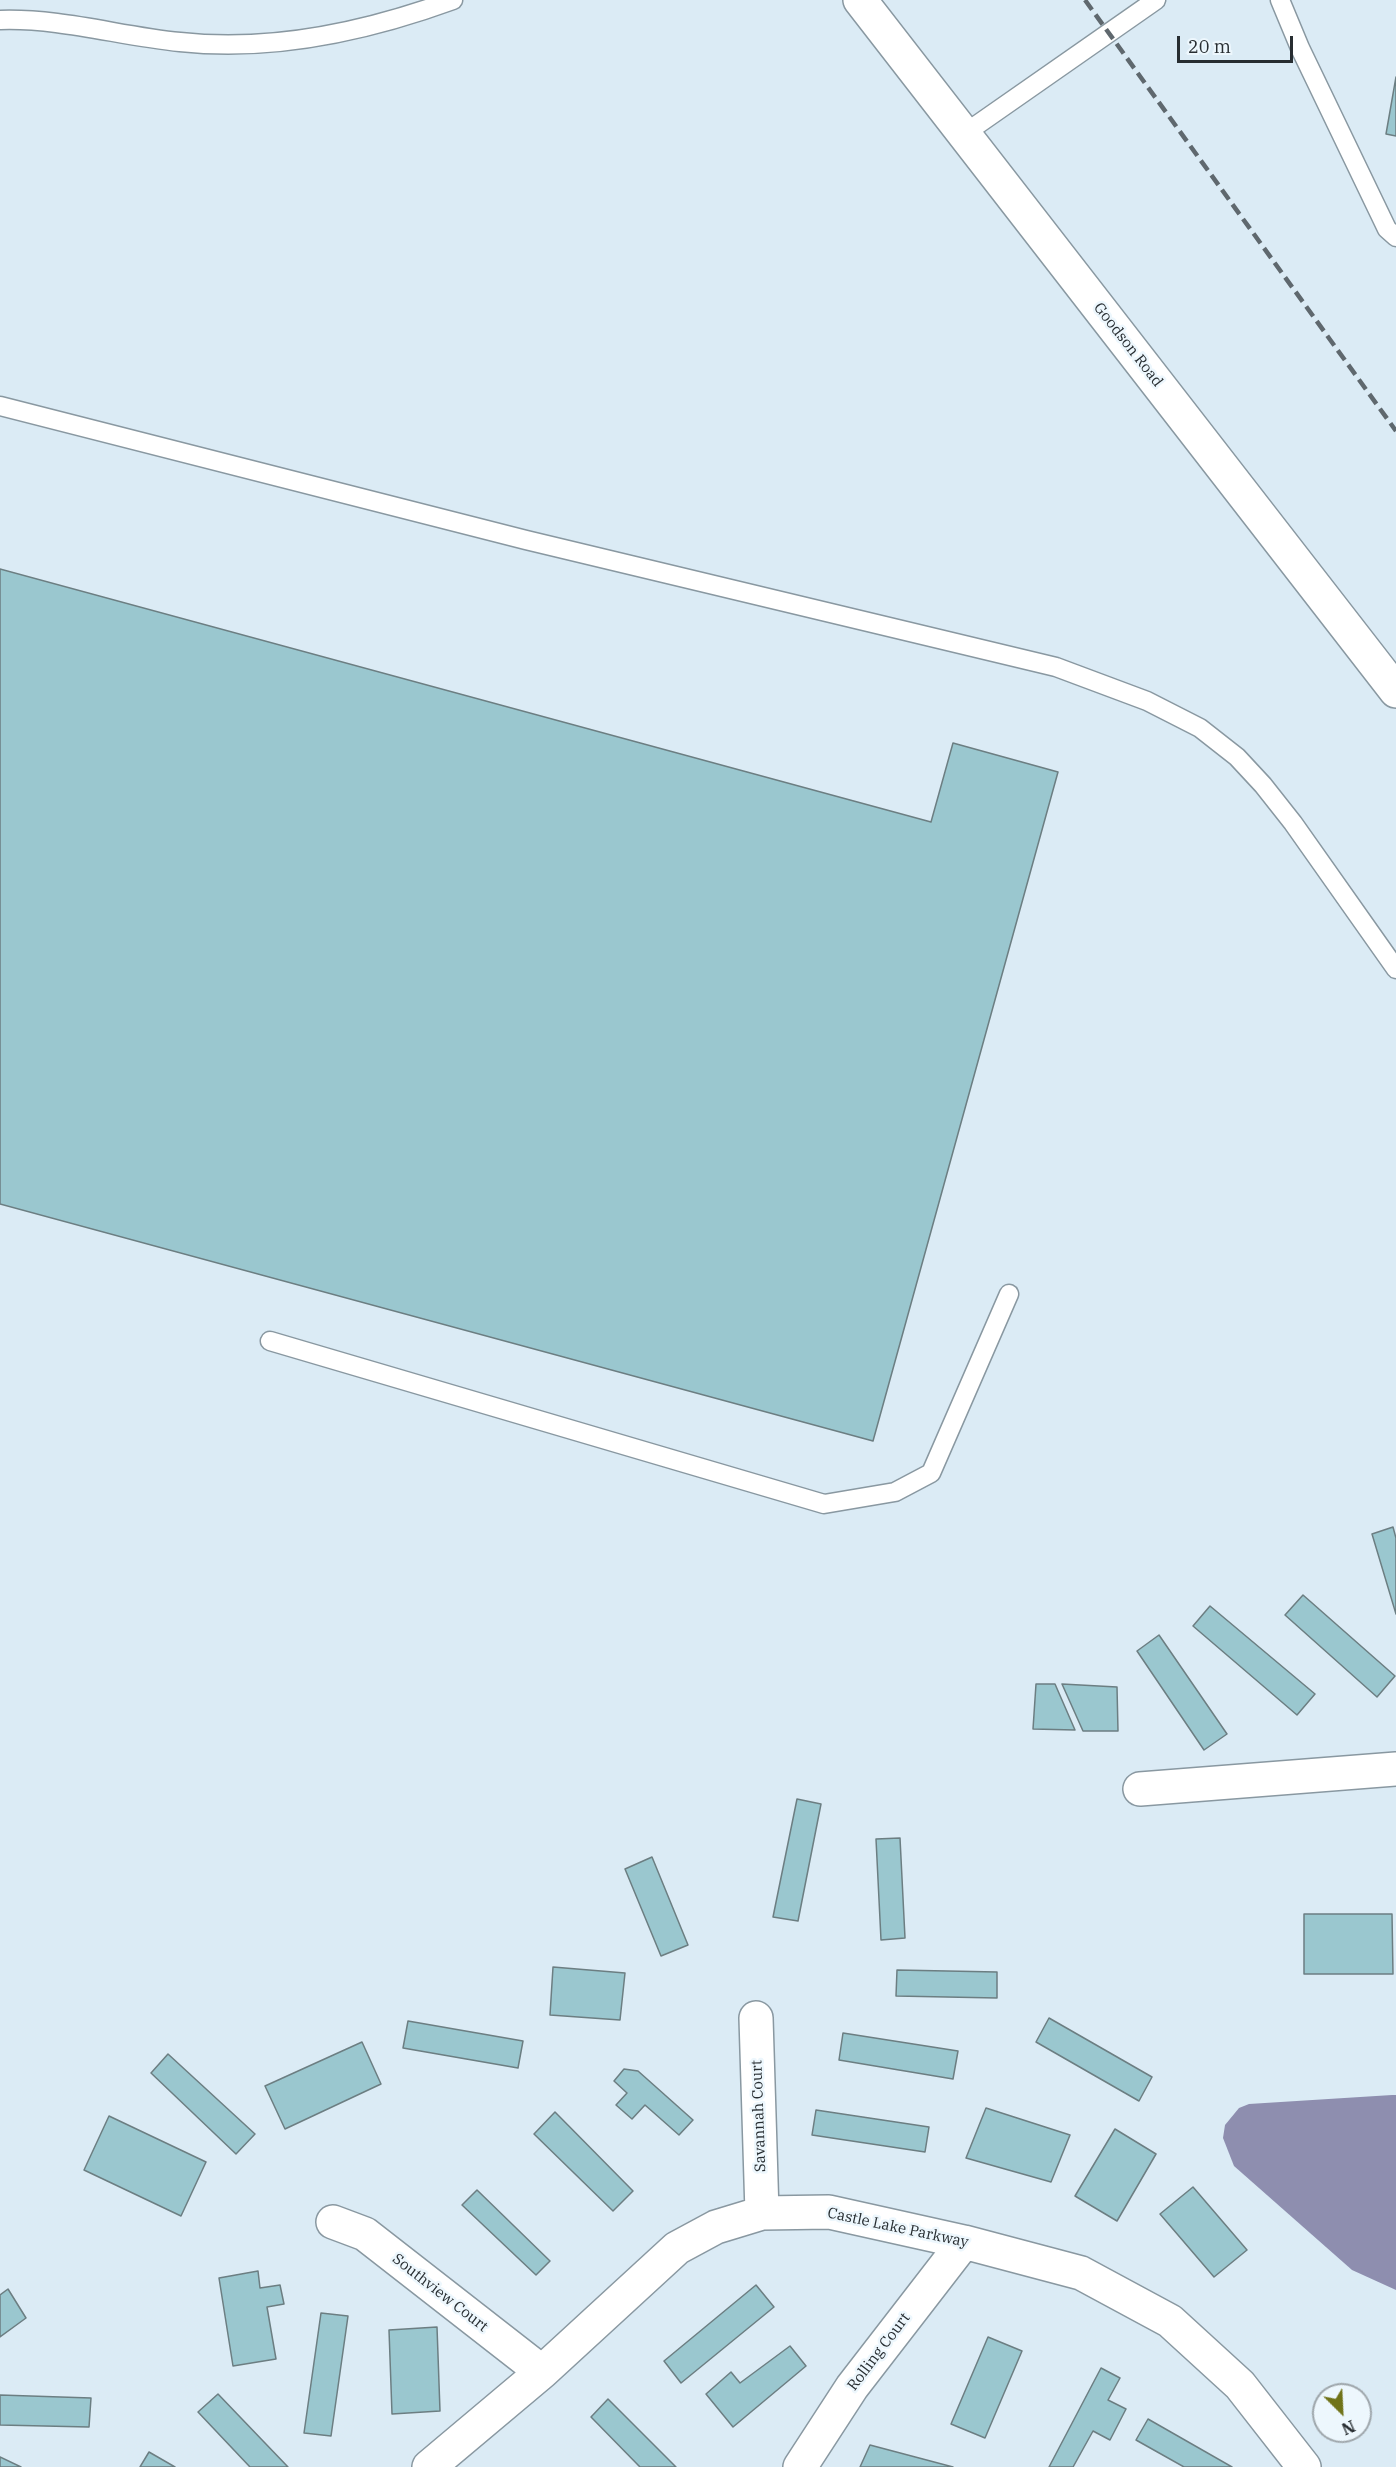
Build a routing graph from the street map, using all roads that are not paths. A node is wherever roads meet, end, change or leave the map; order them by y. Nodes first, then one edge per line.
1 (453, 0) edge
2 (860, 0) edge
3 (1156, 0) edge
4 (1280, 0) edge
5 (0, 20) edge
6 (964, 134) junction
7 (1396, 237) edge
8 (0, 406) edge
9 (1396, 691) edge
10 (1396, 969) edge
11 (1009, 1294) dead end
12 (270, 1341) dead end
13 (1396, 1769) edge
14 (1140, 1790) dead end
15 (756, 2018) dead end
16 (762, 2213) junction
17 (333, 2222) dead end
18 (964, 2242) junction
19 (542, 2372) junction
20 (429, 2467) edge
21 (800, 2467) edge
22 (1304, 2467) edge

1 - 5 lane
2 - 6 street, Goodson Road
3 - 6 lane
4 - 7 lane
6 - 9 street, Goodson Road
8 - 10 lane
11 - 12 lane
13 - 14 street
15 - 16 street, Savannah Court
16 - 18 street, Castle Lake Parkway
16 - 19 street, Castle Lake Parkway
17 - 19 street, Southview Court
18 - 21 street, Rolling Court
18 - 22 street, Castle Lake Parkway
19 - 20 street, Castle Lake Parkway

